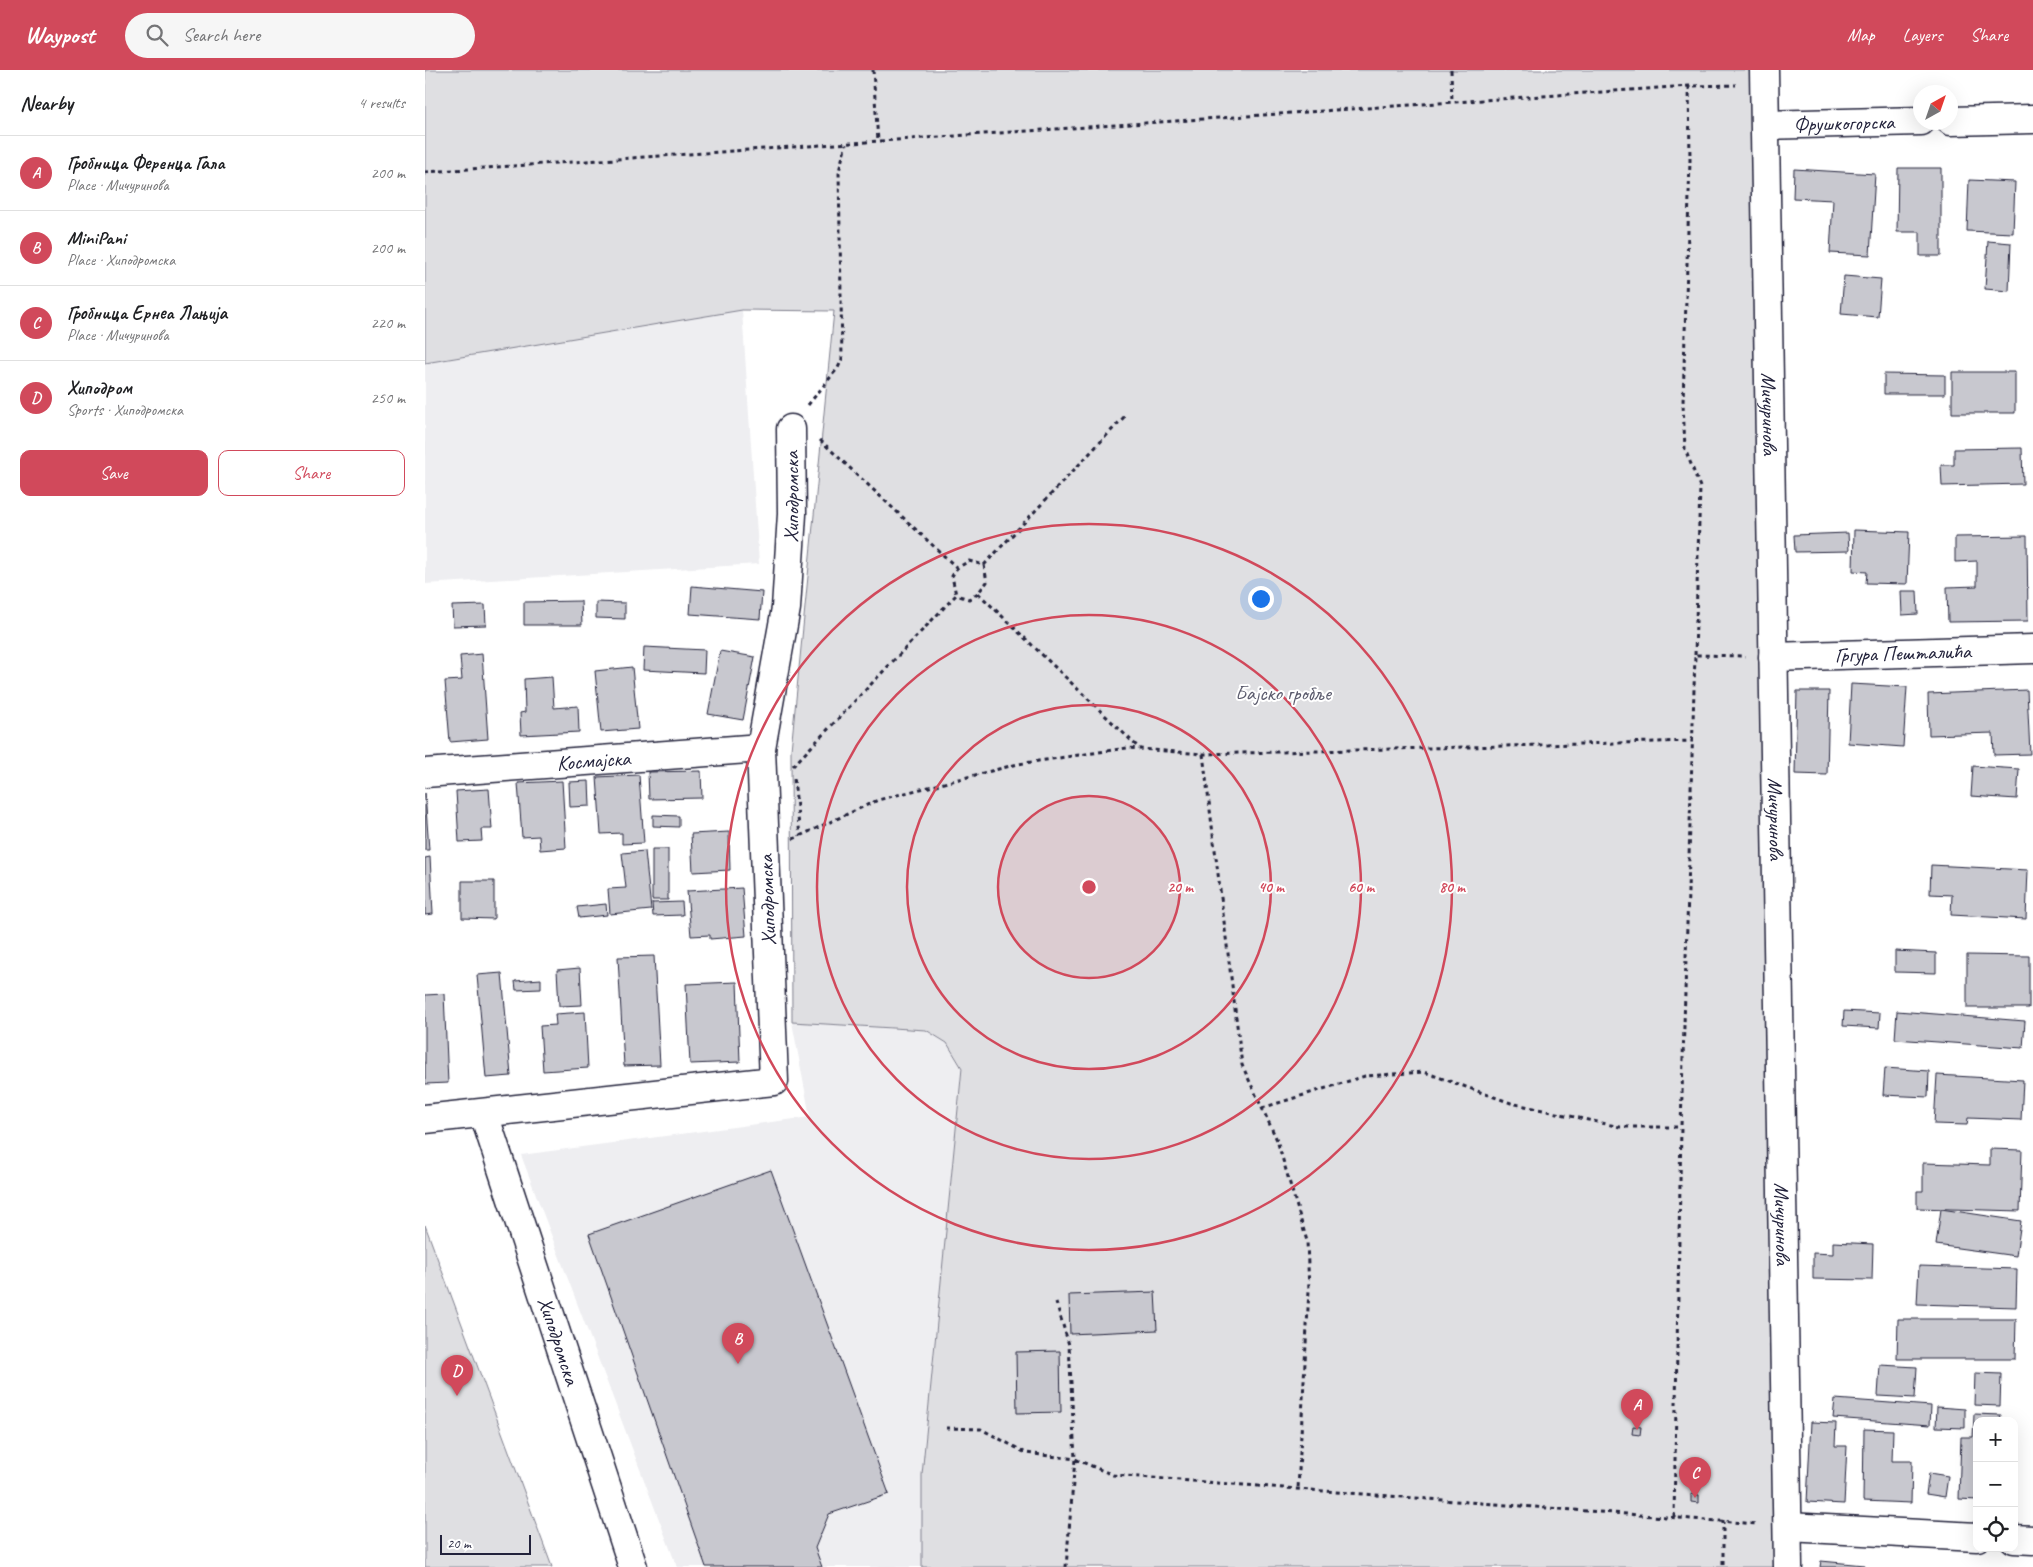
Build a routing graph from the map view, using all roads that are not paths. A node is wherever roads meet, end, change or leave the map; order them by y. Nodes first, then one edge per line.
1 (1764, 78) edge
2 (2033, 119) edge
3 (1913, 121) edge
4 (1958, 121) edge
5 (1766, 125) junction
6 (794, 424) road end
7 (2033, 649) edge
8 (1773, 657) junction
9 (761, 748) junction
10 (425, 773) edge
11 (484, 1114) junction
12 (425, 1119) edge
13 (1788, 1527) junction
14 (1973, 1537) edge
15 (2018, 1539) edge
16 (2033, 1540) edge
17 (633, 1567) edge
18 (1788, 1567) edge

1 - 5 street, Мичуринова
2 - 4 street
3 - 5 street, Фрушкогорска
5 - 8 street, Мичуринова
6 - 9 street, Хиподромска
7 - 8 street, Гргура Пешталића
8 - 13 street, Мичуринова
9 - 10 street, Космајска
9 - 11 street, Хиподромска
11 - 12 street, Хиподромска
11 - 17 street, Хиподромска
13 - 14 street
13 - 18 street, Мичуринова
15 - 16 street

